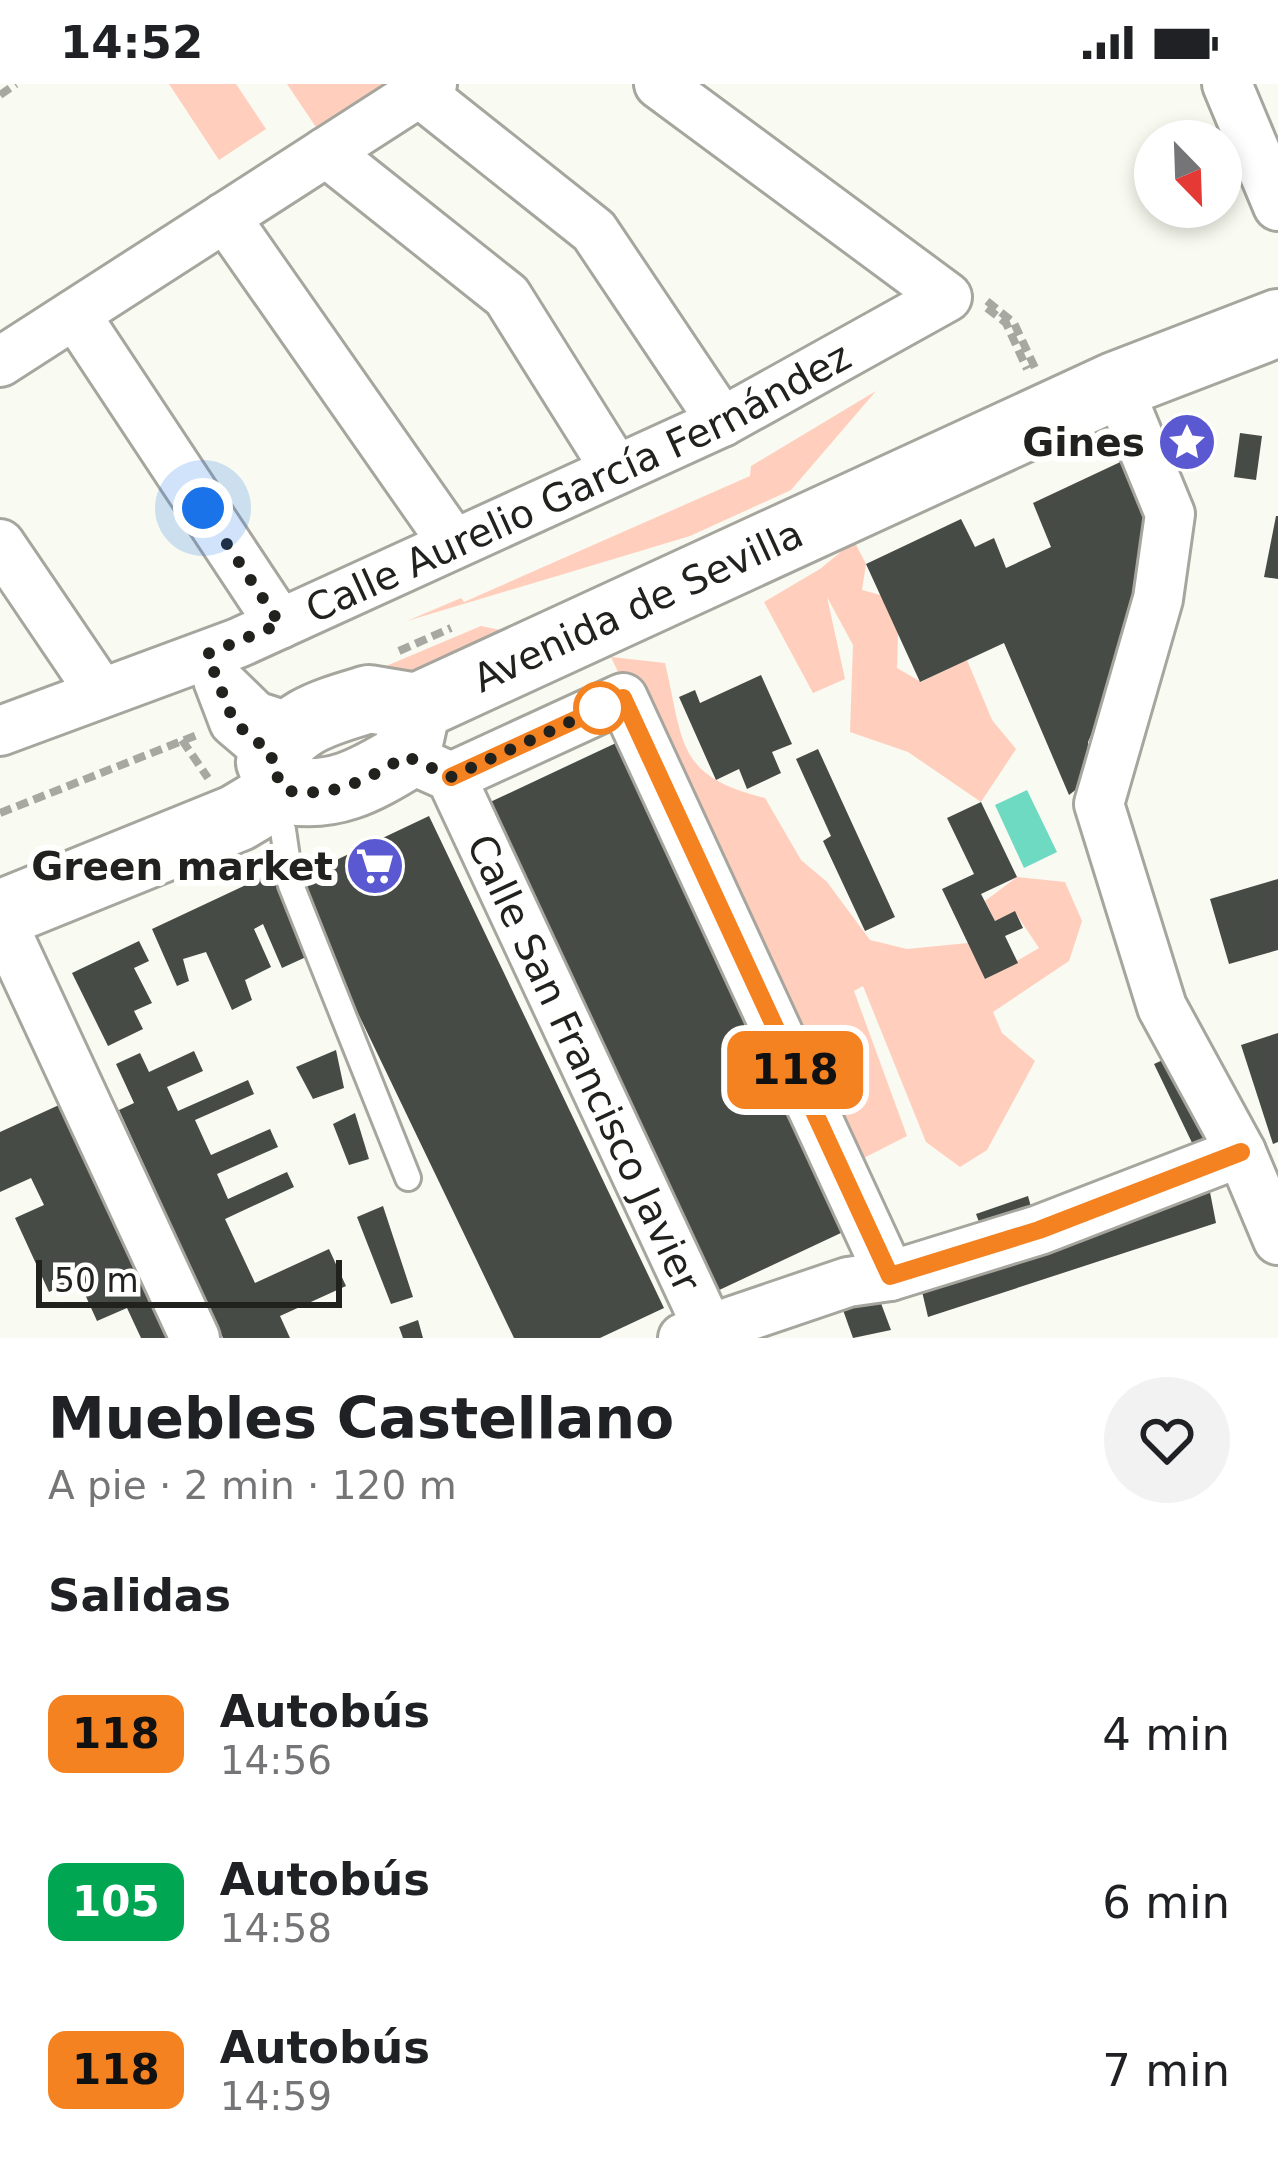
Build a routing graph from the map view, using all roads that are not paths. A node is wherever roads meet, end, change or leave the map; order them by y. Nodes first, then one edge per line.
1 (659, 84) edge
2 (1227, 84) edge
3 (426, 88) edge
4 (326, 152) junction
5 (1278, 206) edge
6 (225, 217) junction
7 (75, 314) junction
8 (1278, 323) edge
9 (0, 362) edge
10 (1117, 385) junction
11 (722, 422) junction
12 (616, 470) junction
13 (453, 543) junction
14 (0, 544) edge
15 (280, 624) junction
16 (213, 667) junction
17 (100, 694) junction
18 (0, 731) edge
19 (425, 747) junction
20 (287, 777) junction
21 (0, 872) edge
22 (4, 936) edge
23 (1241, 1152) junction
24 (408, 1178) dead end
25 (1278, 1240) edge
26 (890, 1276) junction
27 (696, 1333) edge
28 (195, 1338) edge

1 - 11 street, Calle Aurelio García Fernández
2 - 5 street
3 - 4 street
3 - 11 street
4 - 6 street
4 - 12 street
6 - 7 street
6 - 13 street
7 - 9 street
7 - 15 street
8 - 10 main road, Avenida de Sevilla
10 - 19 main road, Avenida de Sevilla
10 - 23 street
11 - 12 street, Calle Aurelio García Fernández
12 - 13 street, Calle Aurelio García Fernández
13 - 15 street, Calle Aurelio García Fernández
14 - 17 street
15 - 16 street, Calle Aurelio García Fernández
16 - 17 street, Calle Aurelio García Fernández
16 - 20 street
17 - 18 street, Calle Aurelio García Fernández
19 - 20 main road
19 - 26 street
19 - 27 street, Calle San Francisco Javier
20 - 21 main road
20 - 22 main road
20 - 24 lane
22 - 28 street
23 - 25 street
23 - 26 street
26 - 27 street

